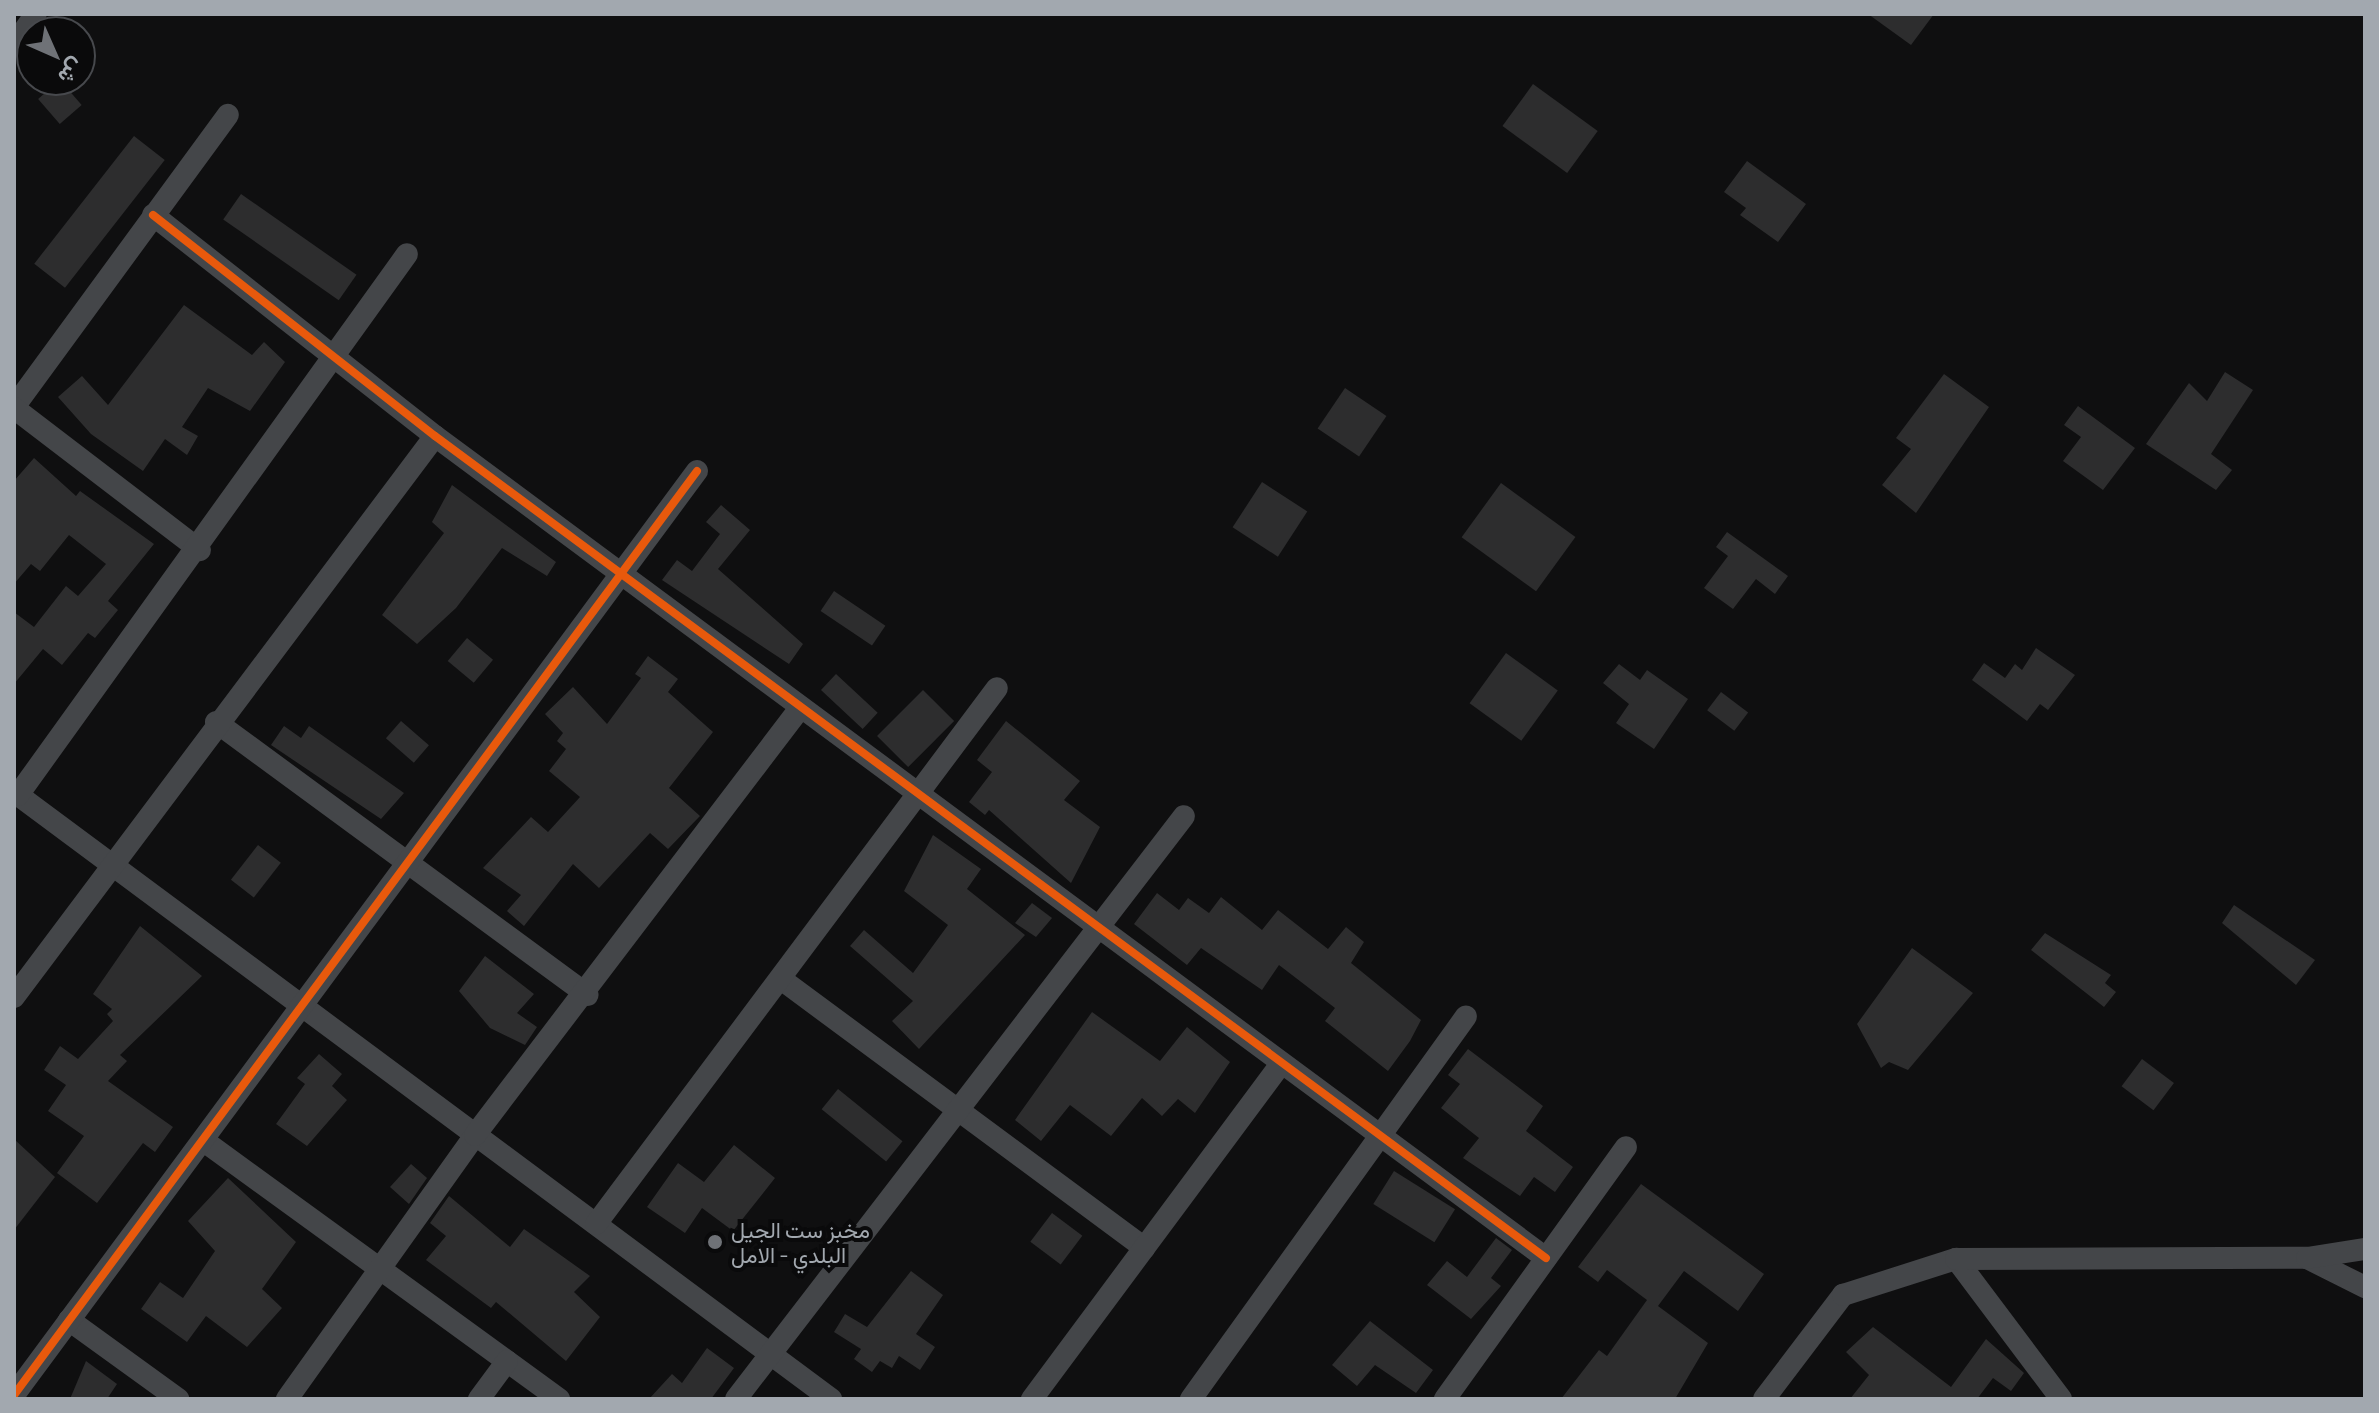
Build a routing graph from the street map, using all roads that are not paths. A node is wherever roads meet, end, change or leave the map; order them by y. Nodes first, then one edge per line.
1 (36, 14) edge
2 (14, 45) edge
3 (228, 115) dead end
4 (153, 215) junction
5 (407, 254) dead end
6 (336, 359) junction
7 (14, 408) edge
8 (435, 436) junction
9 (697, 471) dead end
10 (200, 550) junction
11 (622, 573) junction
12 (997, 688) dead end
13 (800, 708) junction
14 (216, 722) junction
15 (16, 793) edge
16 (920, 795) junction
17 (1184, 816) dead end
18 (112, 863) junction
19 (409, 864) junction
20 (1098, 929) junction
21 (781, 979) junction
22 (587, 995) junction
23 (14, 997) edge
24 (302, 1005) junction
25 (1466, 1017) dead end
26 (1281, 1064) junction
27 (954, 1108) junction
28 (475, 1135) junction
29 (1379, 1136) junction
30 (204, 1141) junction
31 (1626, 1147) dead end
32 (596, 1224) junction
33 (1144, 1248) junction
34 (2365, 1249) edge
35 (1546, 1258) junction
36 (2307, 1258) junction
37 (1956, 1259) junction
38 (382, 1264) junction
39 (2365, 1287) edge
40 (69, 1320) junction
41 (769, 1353) junction
42 (507, 1361) junction
43 (14, 1395) edge
44 (178, 1399) edge
45 (287, 1399) edge
46 (479, 1399) edge
47 (559, 1399) edge
48 (736, 1399) edge
49 (831, 1399) edge
50 (1032, 1399) edge
51 (1191, 1399) edge
52 (1445, 1399) edge
53 (1764, 1399) edge
54 (2061, 1399) edge

1 - 2 street
3 - 4 street
4 - 6 street
4 - 7 street
5 - 6 street
6 - 8 street
6 - 10 street
7 - 10 street
8 - 11 street
8 - 14 street
9 - 11 street
10 - 15 street
11 - 13 street
11 - 19 street
12 - 16 street
13 - 16 street
13 - 22 street
14 - 18 street
14 - 19 street
15 - 18 street
16 - 20 street
16 - 21 street
17 - 20 street
18 - 23 street
18 - 24 street
19 - 22 street
19 - 24 street
20 - 26 street
20 - 27 street
21 - 27 street
21 - 32 street
22 - 28 street
24 - 28 street
24 - 30 street
25 - 29 street
26 - 29 street
26 - 33 street
27 - 33 street
27 - 41 street
28 - 32 street
28 - 38 street
29 - 35 street
29 - 51 street
30 - 38 street
30 - 40 street
31 - 35 street
32 - 41 street
33 - 50 street
34 - 36 street
35 - 52 street
36 - 37 street
36 - 39 street
37 - 53 street
37 - 54 street
38 - 42 street
38 - 45 street
40 - 43 street
40 - 44 street
41 - 48 street
41 - 49 street
42 - 46 street
42 - 47 street

